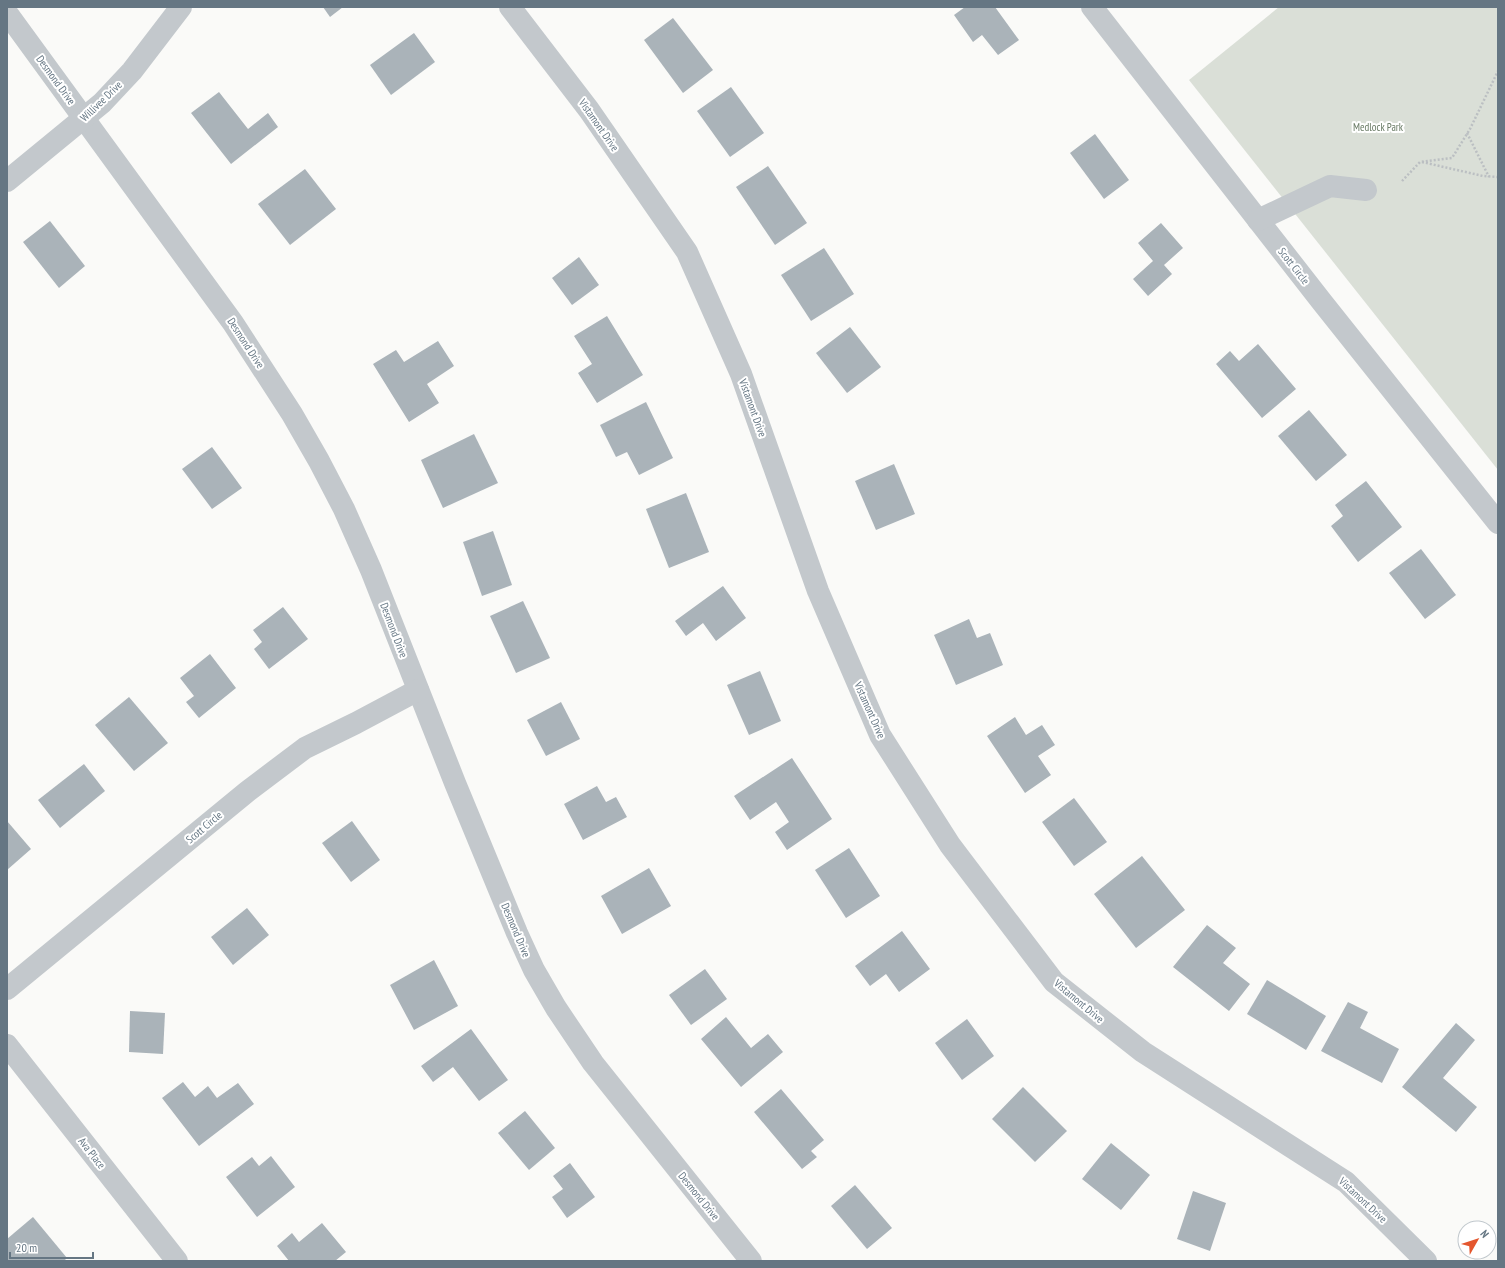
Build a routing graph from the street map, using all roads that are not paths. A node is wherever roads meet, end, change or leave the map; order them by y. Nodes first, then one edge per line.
1 (181, 7) edge
2 (510, 7) edge
3 (1092, 7) edge
4 (7, 13) edge
5 (83, 119) junction
6 (7, 181) edge
7 (1366, 190) dead end
8 (1258, 220) junction
9 (1498, 523) edge
10 (418, 690) junction
11 (7, 989) edge
12 (7, 1045) edge
13 (177, 1261) edge
14 (751, 1261) edge
15 (1426, 1261) edge

1 - 5 street, Willivee Drive
2 - 15 street, Vistamont Drive
3 - 8 street, Scott Circle
4 - 5 street, Desmond Drive
5 - 6 street, Willivee Drive
5 - 10 street, Desmond Drive
7 - 8 street
8 - 9 street, Scott Circle
10 - 11 street, Scott Circle
10 - 14 street, Desmond Drive
12 - 13 street, Ava Place

